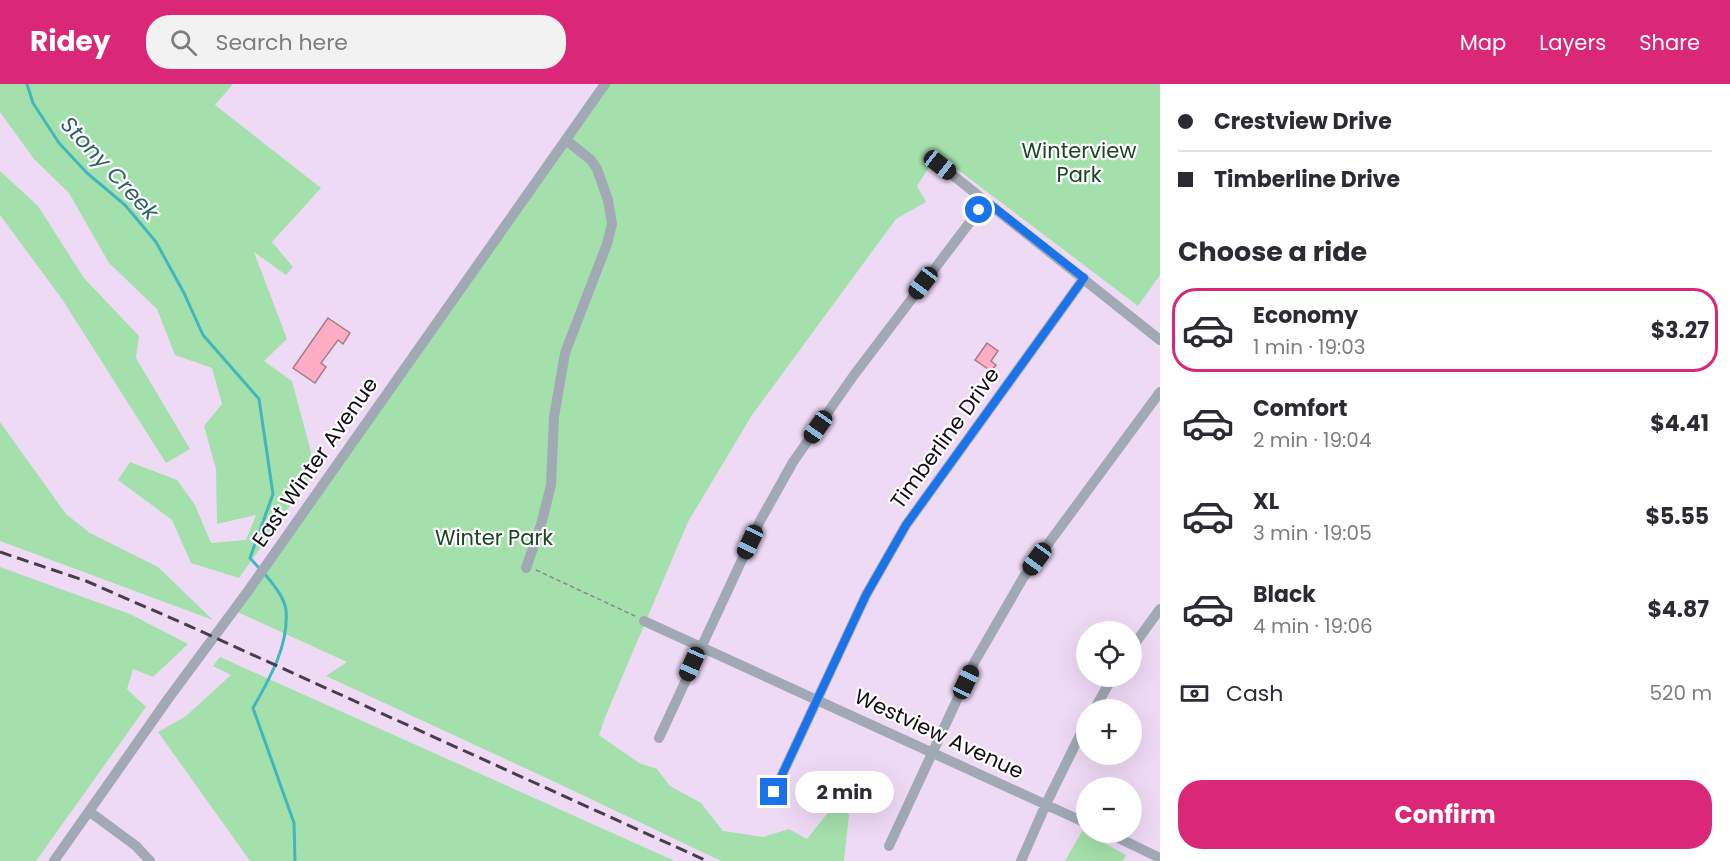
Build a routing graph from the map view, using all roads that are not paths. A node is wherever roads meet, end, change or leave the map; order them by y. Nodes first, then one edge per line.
1 (605, 84) edge
2 (566, 140) junction
3 (940, 165) dead end
4 (986, 201) junction
5 (1084, 278) junction
6 (1160, 340) edge
7 (1160, 392) edge
8 (526, 568) road end
9 (1160, 609) edge
10 (644, 621) road end
11 (1142, 634) edge
12 (700, 646) junction
13 (816, 699) junction
14 (659, 738) dead end
15 (1076, 743) edge
16 (932, 754) junction
17 (774, 792) dead end
18 (1046, 804) junction
19 (90, 812) junction
20 (1076, 818) edge
21 (1129, 843) edge
22 (889, 846) dead end
23 (1160, 858) edge
24 (54, 861) edge
25 (150, 861) edge
26 (1021, 861) edge

1 - 2 street, East Winter Avenue
2 - 8 street
2 - 19 street, East Winter Avenue
3 - 4 street
4 - 5 street
4 - 12 street
5 - 6 street
5 - 13 street, Timberline Drive
7 - 16 street
9 - 11 street
10 - 12 street, Westview Avenue
12 - 13 street, Westview Avenue
12 - 14 street
13 - 16 street, Westview Avenue
13 - 17 street, Timberline Drive
15 - 18 street
16 - 18 street, Westview Avenue
16 - 22 street
18 - 20 street, Westview Avenue
18 - 26 street
19 - 24 street, East Winter Avenue
19 - 25 street
21 - 23 street

